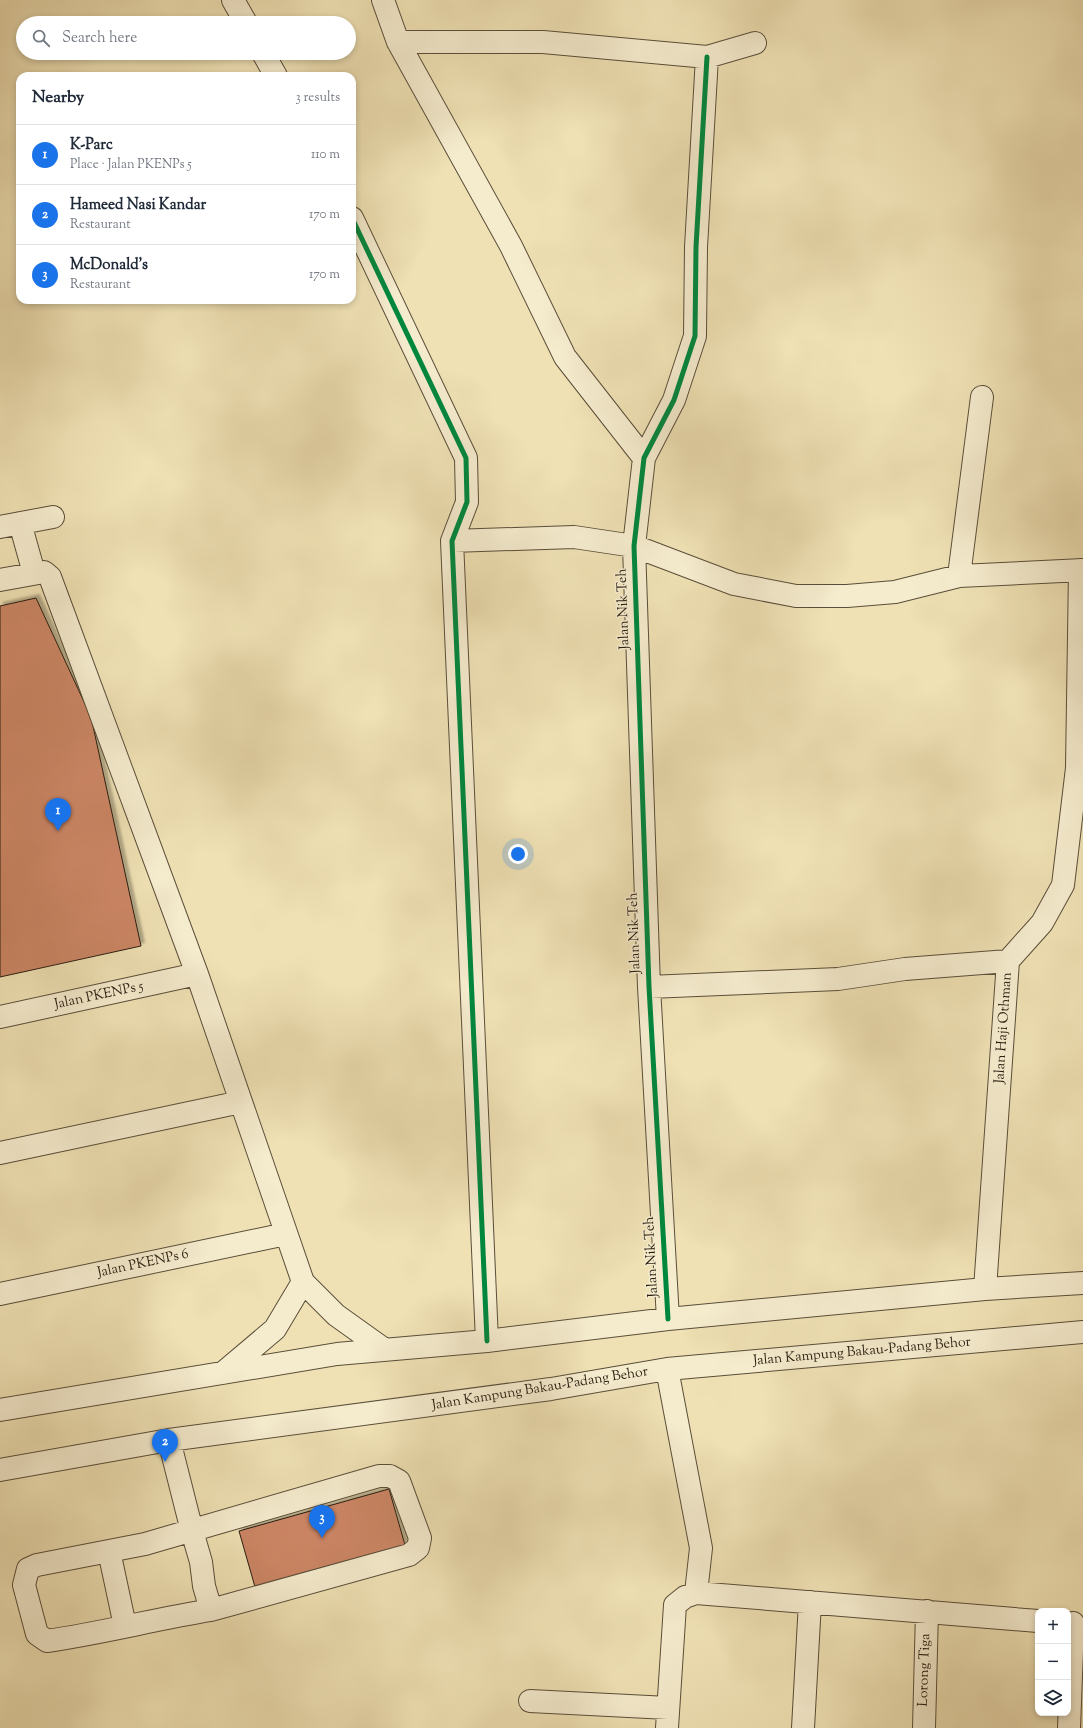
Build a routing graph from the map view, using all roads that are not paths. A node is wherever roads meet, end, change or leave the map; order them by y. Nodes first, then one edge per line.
1 (233, 0) edge
2 (383, 0) edge
3 (242, 16) edge
4 (398, 42) junction
5 (755, 43) dead end
6 (707, 57) junction
7 (267, 60) edge
8 (274, 72) edge
9 (356, 226) edge
10 (982, 397) dead end
11 (644, 458) junction
12 (53, 517) dead end
13 (10, 525) edge
14 (452, 541) junction
15 (634, 546) junction
16 (1081, 570) edge
17 (34, 573) junction
18 (959, 576) junction
19 (0, 580) edge
20 (1008, 961) junction
21 (197, 974) junction
22 (649, 987) junction
23 (0, 1017) edge
24 (241, 1102) junction
25 (0, 1153) edge
26 (286, 1234) junction
27 (303, 1282) junction
28 (1083, 1283) edge
29 (985, 1289) junction
30 (0, 1294) edge
31 (668, 1319) junction
32 (1083, 1332) edge
33 (488, 1341) junction
34 (385, 1350) junction
35 (667, 1369) junction
36 (223, 1373) junction
37 (0, 1410) edge
38 (169, 1440) junction
39 (0, 1470) edge
40 (192, 1531) junction
41 (108, 1551) junction
42 (696, 1593) junction
43 (810, 1602) junction
44 (211, 1610) junction
45 (927, 1611) junction
46 (1035, 1620) edge
47 (1075, 1624) edge
48 (125, 1626) junction
49 (530, 1702) dead end
50 (667, 1718) edge
51 (804, 1728) edge
52 (924, 1728) edge
53 (1069, 1728) edge

1 - 3 street
2 - 4 street
4 - 6 street
4 - 11 street
5 - 6 street
6 - 11 street
7 - 8 street
9 - 14 street
10 - 18 street
11 - 15 street, Jalan Nik Teh
12 - 13 street
13 - 17 street
14 - 15 street
14 - 33 street
15 - 18 street
15 - 22 street, Jalan Nik Teh
16 - 18 street
16 - 20 street, Jalan Haji Othman
17 - 19 street
17 - 21 street
20 - 22 street
20 - 29 street, Jalan Haji Othman
21 - 23 street, Jalan PKENPs 5
21 - 24 street
22 - 31 street, Jalan Nik Teh
24 - 25 street
24 - 26 street
26 - 27 street
26 - 30 street, Jalan PKENPs 6
27 - 34 street
27 - 36 street
28 - 29 street
29 - 31 street
31 - 33 street
32 - 35 street, Jalan Kampung Bakau-Padang Behor
33 - 34 street
34 - 36 street
35 - 38 street, Jalan Kampung Bakau-Padang Behor
35 - 42 street
36 - 37 street
38 - 39 street, Jalan Kampung Bakau-Padang Behor
38 - 40 street
40 - 41 street
40 - 44 street
40 - 44 street
41 - 48 street
41 - 48 street
42 - 43 street
42 - 50 street
43 - 45 street
43 - 51 street
44 - 48 street
45 - 46 street
45 - 52 street, Lorong Tiga
47 - 53 street
49 - 50 street

